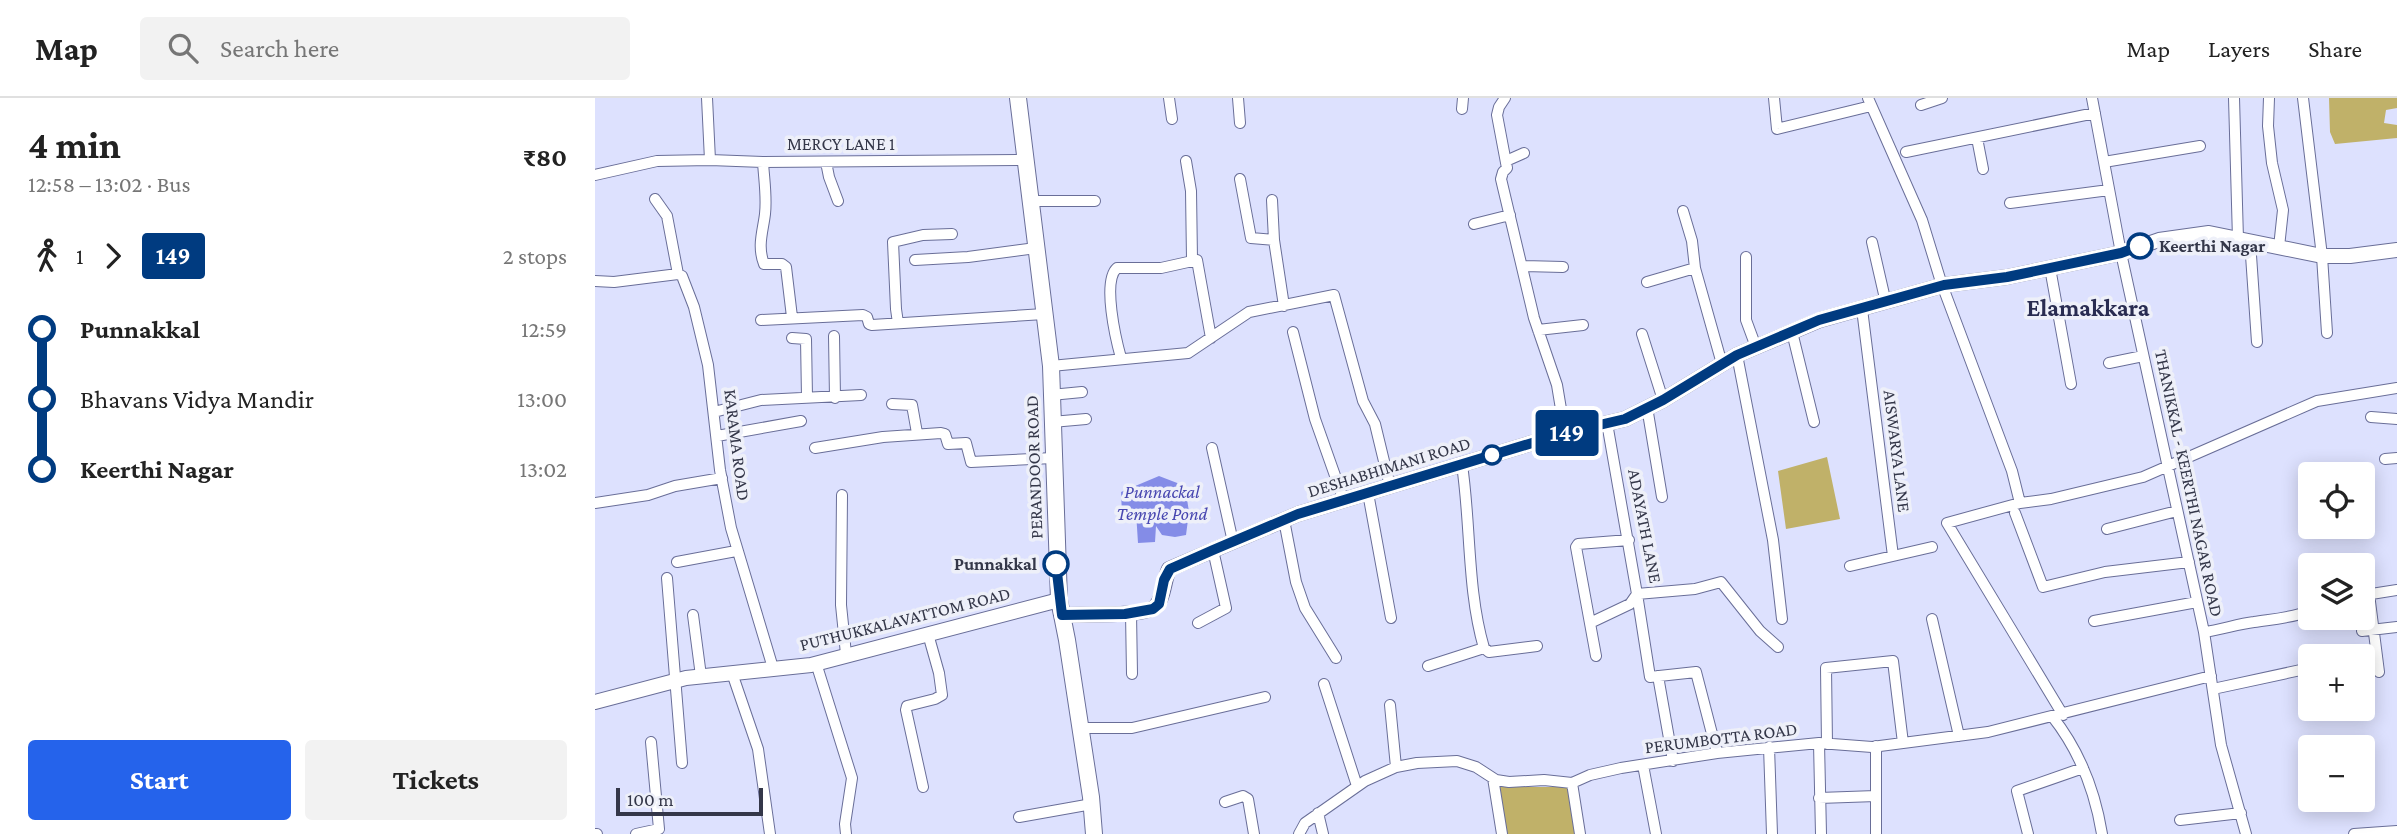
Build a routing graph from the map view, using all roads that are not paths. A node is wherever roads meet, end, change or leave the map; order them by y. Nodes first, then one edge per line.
1 (707, 98) edge
2 (1018, 98) edge
3 (1169, 98) edge
4 (1237, 98) edge
5 (1505, 98) edge
6 (1774, 98) edge
7 (1942, 98) edge
8 (2092, 98) edge
9 (2234, 98) edge
10 (2269, 98) edge
11 (2303, 98) edge
12 (1870, 102) edge
13 (1921, 105) dead end
14 (2095, 113) junction
15 (1172, 119) dead end
16 (1240, 123) dead end
17 (1977, 138) junction
18 (2200, 146) dead end
19 (1906, 152) dead end
20 (1524, 153) dead end
21 (710, 160) junction
22 (1025, 160) junction
23 (1186, 161) dead end
24 (1506, 161) junction
25 (763, 162) junction
26 (826, 162) junction
27 (2104, 162) junction
28 (1983, 169) dead end
29 (595, 175) edge
30 (1240, 179) dead end
31 (2109, 190) junction
32 (655, 199) dead end
33 (1272, 200) dead end
34 (838, 201) dead end
35 (1031, 201) junction
36 (1095, 201) dead end
37 (2010, 203) dead end
38 (1683, 211) dead end
39 (1510, 215) junction
40 (1474, 224) dead end
41 (952, 234) dead end
42 (1274, 240) junction
43 (2244, 240) junction
44 (1872, 242) dead end
45 (2279, 247) junction
46 (1036, 248) junction
47 (2397, 250) edge
48 (2121, 253) junction
49 (2322, 256) junction
50 (1746, 257) dead end
51 (1192, 259) junction
52 (915, 260) dead end
53 (1523, 266) junction
54 (1563, 267) dead end
55 (1695, 268) junction
56 (2050, 268) junction
57 (678, 274) junction
58 (595, 281) edge
59 (1647, 282) dead end
60 (1944, 285) junction
61 (1886, 303) junction
62 (1284, 306) junction
63 (1862, 309) junction
64 (1044, 314) junction
65 (792, 317) junction
66 (761, 320) dead end
67 (898, 323) junction
68 (1583, 325) dead end
69 (1538, 330) junction
70 (1293, 332) dead end
71 (1792, 332) junction
72 (2327, 333) dead end
73 (1642, 334) dead end
74 (834, 336) dead end
75 (792, 338) dead end
76 (1211, 338) junction
77 (2257, 342) dead end
78 (1756, 347) junction
79 (1737, 355) junction
80 (2143, 356) junction
81 (1121, 358) junction
82 (2109, 363) dead end
83 (1722, 364) junction
84 (1051, 366) junction
85 (2071, 384) dead end
86 (2397, 388) edge
87 (1082, 392) dead end
88 (1051, 395) junction
89 (861, 396) dead end
90 (807, 397) junction
91 (835, 398) junction
92 (1663, 400) junction
93 (892, 404) dead end
94 (1647, 407) junction
95 (714, 412) junction
96 (2371, 417) dead end
97 (1086, 419) dead end
98 (2397, 419) edge
99 (801, 421) dead end
100 (1052, 422) junction
101 (1814, 422) dead end
102 (1607, 423) junction
103 (917, 433) junction
104 (1565, 433) junction
105 (716, 436) junction
106 (815, 448) dead end
107 (1212, 448) dead end
108 (1053, 458) junction
109 (1462, 465) junction
110 (2168, 466) junction
111 (722, 478) junction
112 (1390, 486) junction
113 (1368, 493) junction
114 (842, 495) dead end
115 (1662, 497) dead end
116 (1344, 500) junction
117 (595, 503) edge
118 (2017, 508) junction
119 (2178, 511) junction
120 (1284, 520) junction
121 (2107, 529) dead end
122 (1629, 540) junction
123 (1233, 542) junction
124 (1932, 547) dead end
125 (1213, 550) junction
126 (736, 551) junction
127 (1893, 556) junction
128 (677, 562) dead end
129 (2189, 562) junction
130 (1850, 566) dead end
131 (667, 578) dead end
132 (2397, 590) edge
133 (1637, 594) junction
134 (2375, 594) edge
135 (2197, 602) junction
136 (1060, 608) junction
137 (1131, 613) junction
138 (693, 615) dead end
139 (2298, 615) edge
140 (1391, 618) dead end
141 (1783, 619) dead end
142 (1932, 619) dead end
143 (2094, 621) dead end
144 (1198, 623) dead end
145 (1590, 623) junction
146 (2397, 627) edge
147 (2368, 631) joint
148 (2204, 632) junction
149 (928, 634) junction
150 (1537, 646) dead end
151 (1778, 647) dead end
152 (1484, 648) junction
153 (846, 654) junction
154 (1597, 656) dead end
155 (1336, 658) dead end
156 (816, 663) junction
157 (1428, 666) dead end
158 (773, 668) junction
159 (2298, 671) edge
160 (2379, 672) dead end
161 (731, 673) junction
162 (1132, 674) dead end
163 (701, 676) junction
164 (1658, 676) junction
165 (2211, 676) junction
166 (675, 681) junction
167 (1324, 684) dead end
168 (2213, 689) junction
169 (1265, 697) dead end
170 (595, 702) edge
171 (1390, 705) dead end
172 (2057, 715) junction
173 (1081, 728) junction
174 (1959, 736) junction
175 (651, 743) dead end
176 (1823, 743) junction
177 (1903, 743) junction
178 (1876, 746) junction
179 (1769, 747) junction
180 (1717, 753) junction
181 (1673, 761) junction
182 (682, 763) dead end
183 (1643, 765) junction
184 (1396, 767) junction
185 (2083, 768) junction
186 (1493, 778) junction
187 (1572, 783) junction
188 (1357, 786) junction
189 (923, 787) dead end
190 (1876, 796) junction
191 (1819, 797) junction
192 (1225, 802) dead end
193 (1092, 804) junction
194 (1318, 813) junction
195 (2241, 813) junction
196 (1019, 817) dead end
197 (2180, 820) dead end
198 (2397, 831) edge
199 (660, 832) edge
200 (636, 834) edge
201 (770, 834) edge
202 (846, 834) edge
203 (1094, 834) edge
204 (1254, 834) edge
205 (1299, 834) edge
206 (1323, 834) edge
207 (1502, 834) edge
208 (1580, 834) edge
209 (1656, 834) edge
210 (1772, 834) edge
211 (1821, 834) edge
212 (1876, 834) edge
213 (2028, 834) edge
214 (2100, 834) edge
215 (2246, 834) edge
216 (2354, 834) edge

1 - 21 street
2 - 22 main road, PERANDOOR ROAD
3 - 15 street
4 - 16 street
5 - 24 street
6 - 12 street
7 - 13 street
8 - 14 street, THANIKKAL - KEERTHI NAGAR ROAD
9 - 43 street
10 - 45 street
11 - 49 street
12 - 60 street
14 - 17 street
14 - 27 street, THANIKKAL - KEERTHI NAGAR ROAD
17 - 19 street
17 - 28 street
18 - 27 street
20 - 24 street
21 - 25 street, MERCY LANE 1
21 - 29 street, MERCY LANE 1
22 - 26 street, MERCY LANE 1
22 - 35 main road, PERANDOOR ROAD
23 - 51 street
24 - 39 street
25 - 26 street, MERCY LANE 1
25 - 65 street
26 - 34 street
27 - 31 street, THANIKKAL - KEERTHI NAGAR ROAD
30 - 42 street
31 - 37 street
31 - 48 street, THANIKKAL - KEERTHI NAGAR ROAD
32 - 57 street, KARAMA ROAD
33 - 42 street
35 - 36 street
35 - 46 main road, PERANDOOR ROAD
38 - 55 street
39 - 40 street
39 - 53 street
41 - 67 street
42 - 62 street
43 - 45 street, DESHABHIMANI ROAD
43 - 48 street, DESHABHIMANI ROAD
43 - 77 street
44 - 61 street
45 - 49 street, DESHABHIMANI ROAD
46 - 52 street
46 - 64 main road, PERANDOOR ROAD
47 - 49 street, DESHABHIMANI ROAD
48 - 56 street, DESHABHIMANI ROAD
48 - 80 street, THANIKKAL - KEERTHI NAGAR ROAD
49 - 72 street
50 - 78 street
51 - 76 street
51 - 81 street
53 - 54 street
53 - 69 street
55 - 59 street
55 - 83 street
56 - 60 street, DESHABHIMANI ROAD
56 - 85 street
57 - 58 street
57 - 95 street, KARAMA ROAD
60 - 61 street, DESHABHIMANI ROAD
60 - 118 street
61 - 63 street, DESHABHIMANI ROAD
62 - 76 street
62 - 112 street
63 - 71 street, DESHABHIMANI ROAD
63 - 127 street, AISWARYA LANE
64 - 67 street
64 - 84 main road, PERANDOOR ROAD
65 - 66 street
65 - 67 street
68 - 69 street
69 - 104 street
70 - 116 street
71 - 78 street, DESHABHIMANI ROAD
71 - 101 street
73 - 92 street
74 - 91 street
75 - 90 street
76 - 81 street
78 - 79 street, DESHABHIMANI ROAD
79 - 83 street, DESHABHIMANI ROAD
79 - 141 street
80 - 82 street
80 - 110 street, THANIKKAL - KEERTHI NAGAR ROAD
81 - 84 street
83 - 92 street, DESHABHIMANI ROAD
84 - 88 main road, PERANDOOR ROAD
86 - 110 street
87 - 88 street
88 - 100 main road, PERANDOOR ROAD
89 - 91 street
90 - 91 street
90 - 95 street
92 - 94 street, DESHABHIMANI ROAD
93 - 103 street
94 - 102 street, DESHABHIMANI ROAD
94 - 115 street
95 - 105 street, KARAMA ROAD
96 - 98 street
97 - 100 street
99 - 105 street
100 - 108 main road, PERANDOOR ROAD
102 - 104 street, DESHABHIMANI ROAD
102 - 122 street, ADAYATH LANE
103 - 106 street
103 - 108 street
104 - 109 street, DESHABHIMANI ROAD
105 - 111 street, KARAMA ROAD
107 - 123 street
108 - 136 main road, PERANDOOR ROAD
109 - 112 street, DESHABHIMANI ROAD
109 - 152 street
110 - 118 street
110 - 119 street, THANIKKAL - KEERTHI NAGAR ROAD
111 - 117 street
111 - 126 street, KARAMA ROAD
112 - 113 street, DESHABHIMANI ROAD
113 - 116 street, DESHABHIMANI ROAD
113 - 140 street
114 - 153 street
116 - 120 street, DESHABHIMANI ROAD
118 - 129 street
118 - 172 street
119 - 121 street
119 - 129 street, THANIKKAL - KEERTHI NAGAR ROAD
120 - 123 street, DESHABHIMANI ROAD
120 - 155 street
122 - 133 street, ADAYATH LANE
122 - 145 street
123 - 125 street, DESHABHIMANI ROAD
124 - 127 street
125 - 137 street, DESHABHIMANI ROAD
125 - 144 street
126 - 128 street
126 - 158 street, KARAMA ROAD
127 - 130 street
129 - 135 street, THANIKKAL - KEERTHI NAGAR ROAD
131 - 166 street
132 - 134 street
133 - 145 street
133 - 151 street, ADAYATH LANE
133 - 164 street
135 - 143 street
135 - 148 street, THANIKKAL - KEERTHI NAGAR ROAD
136 - 137 street, DESHABHIMANI ROAD
136 - 149 street, PUTHUKKALAVATTOM ROAD
136 - 173 main road, PERANDOOR ROAD
137 - 162 street
138 - 163 street
139 - 148 street
142 - 174 street
145 - 154 street
146 - 147 street
147 - 160 street
148 - 165 street, THANIKKAL - KEERTHI NAGAR ROAD
149 - 153 street, PUTHUKKALAVATTOM ROAD
149 - 189 street
150 - 152 street
152 - 157 street
153 - 156 street, PUTHUKKALAVATTOM ROAD
156 - 158 street, PUTHUKKALAVATTOM ROAD
156 - 202 street
158 - 161 street, PUTHUKKALAVATTOM ROAD
159 - 168 street
161 - 163 street, PUTHUKKALAVATTOM ROAD
161 - 201 street
163 - 166 street, PUTHUKKALAVATTOM ROAD
164 - 180 street
164 - 181 street
165 - 168 street, THANIKKAL - KEERTHI NAGAR ROAD
165 - 172 street, PERUMBOTTA ROAD
166 - 170 street, PUTHUKKALAVATTOM ROAD
166 - 182 street
167 - 188 street
168 - 195 street, THANIKKAL - KEERTHI NAGAR ROAD
169 - 173 street
171 - 184 street
172 - 174 street, PERUMBOTTA ROAD
172 - 185 street
173 - 193 main road, PERANDOOR ROAD
174 - 177 street, PERUMBOTTA ROAD
175 - 199 street
176 - 177 street
176 - 178 street, PERUMBOTTA ROAD
176 - 179 street, PERUMBOTTA ROAD
176 - 191 street
177 - 178 street, PERUMBOTTA ROAD
178 - 190 street
179 - 180 street, PERUMBOTTA ROAD
179 - 210 street
180 - 181 street, PERUMBOTTA ROAD
181 - 183 street, PERUMBOTTA ROAD
183 - 187 street, PERUMBOTTA ROAD
183 - 209 street
184 - 186 street, PERUMBOTTA ROAD
184 - 188 street, PERUMBOTTA ROAD
185 - 213 street
185 - 214 street
186 - 187 street, PERUMBOTTA ROAD
186 - 207 street
187 - 208 street
188 - 194 street, PERUMBOTTA ROAD
190 - 191 street
190 - 212 street
191 - 211 street
192 - 204 street
193 - 196 street
193 - 203 main road, PERANDOOR ROAD
194 - 205 street, PERUMBOTTA ROAD
194 - 206 street
195 - 197 street
195 - 215 street, THANIKKAL - KEERTHI NAGAR ROAD
198 - 216 street
199 - 200 street

